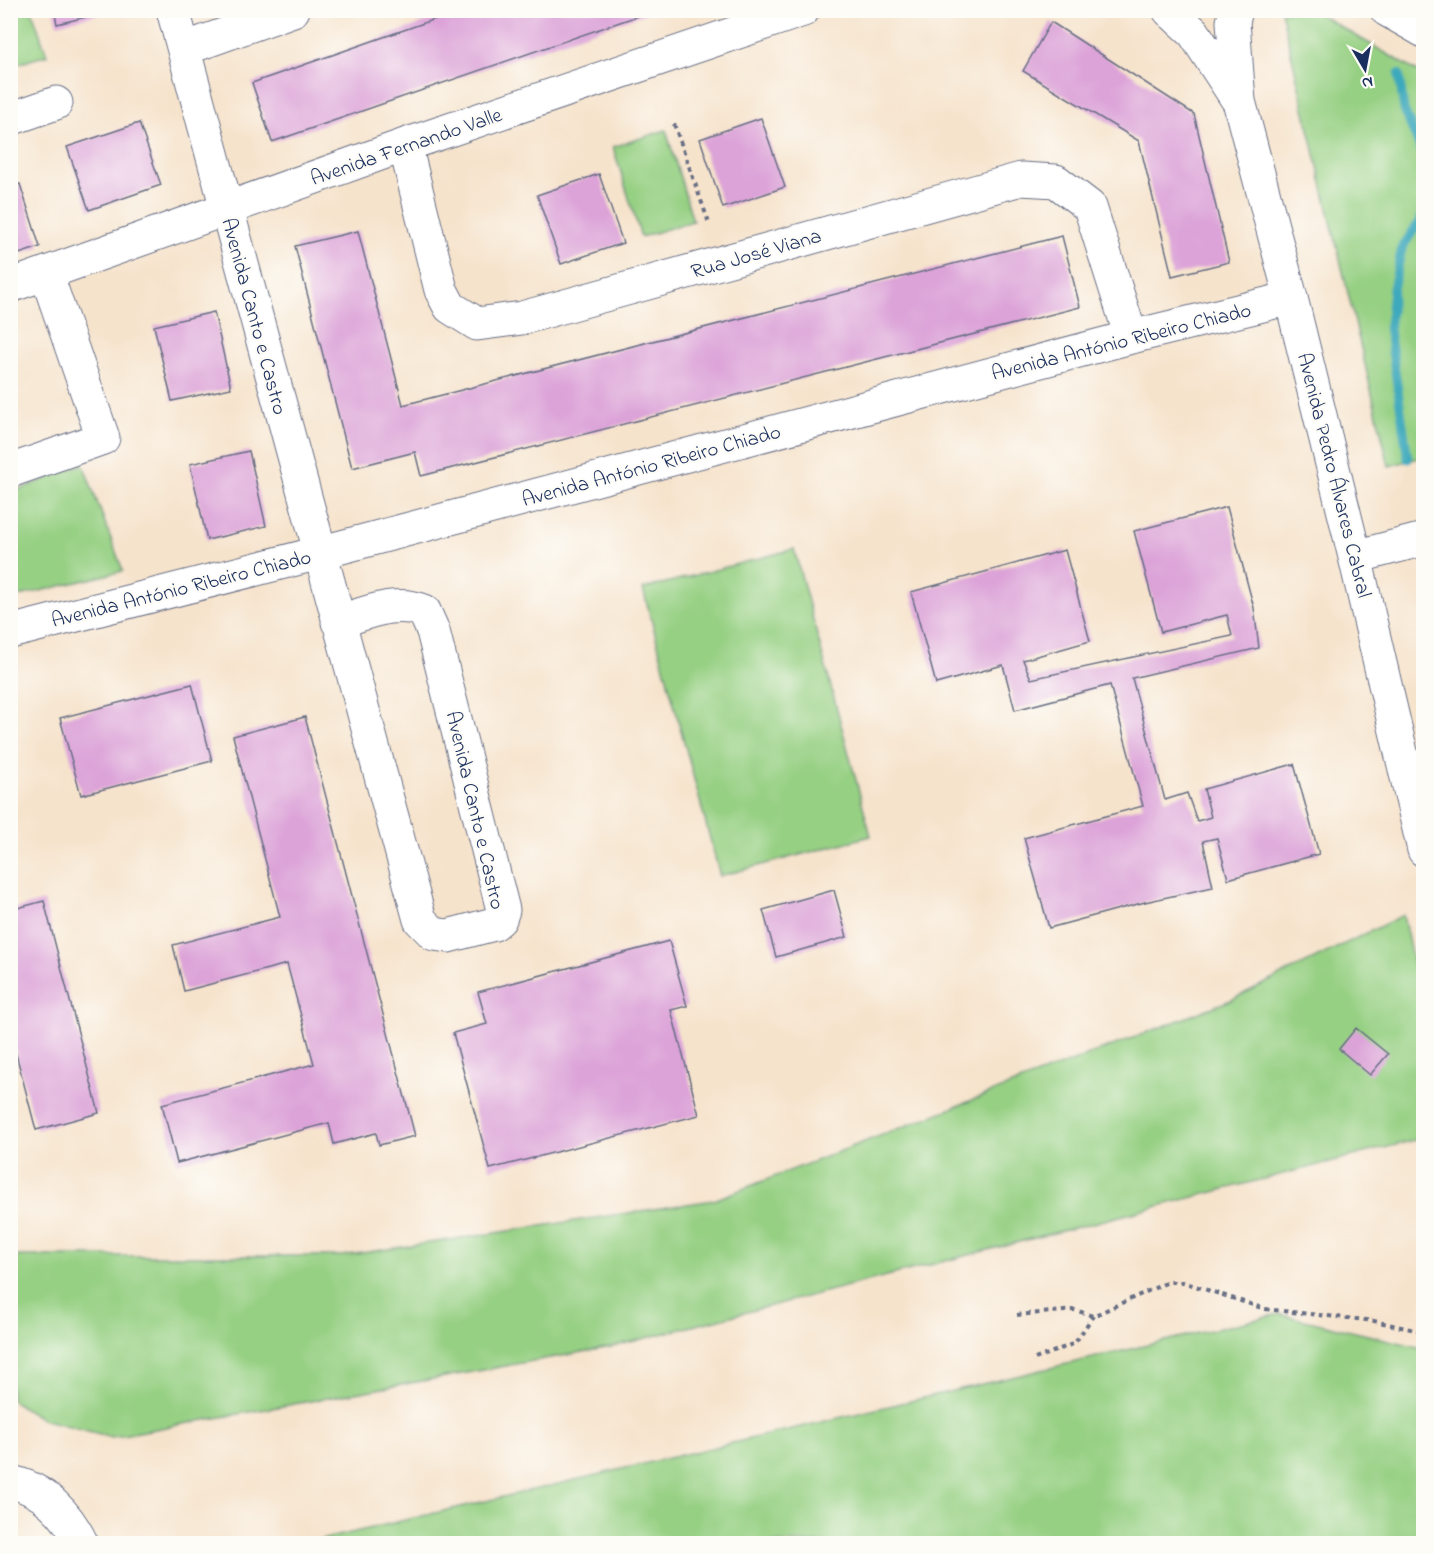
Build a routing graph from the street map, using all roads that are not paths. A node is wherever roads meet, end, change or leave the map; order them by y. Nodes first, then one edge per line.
1 (173, 10) edge
2 (293, 10) edge
3 (803, 10) edge
4 (1169, 10) edge
5 (1236, 10) edge
6 (1387, 10) edge
7 (752, 19) edge
8 (1424, 31) edge
9 (184, 49) junction
10 (1239, 101) junction
11 (56, 103) dead end
12 (10, 119) edge
13 (405, 145) junction
14 (226, 209) junction
15 (46, 273) junction
16 (10, 286) edge
17 (1291, 298) junction
18 (1131, 337) junction
19 (10, 471) edge
20 (1424, 539) edge
21 (319, 553) junction
22 (1355, 557) junction
23 (338, 622) junction
24 (10, 632) edge
25 (1424, 850) edge
26 (14, 1480) edge
27 (82, 1544) edge

1 - 9 street, Avenida Canto e Castro
2 - 9 street
3 - 7 street, Avenida Fernando Valle
4 - 10 street, Avenida Pedro Álvares Cabral
5 - 10 street, Avenida Pedro Álvares Cabral
6 - 8 street
7 - 13 street, Avenida Fernando Valle
9 - 14 street, Avenida Canto e Castro
10 - 17 street, Avenida Pedro Álvares Cabral
11 - 12 street
13 - 14 street, Avenida Fernando Valle
13 - 18 street, Rua José Viana
14 - 15 street, Avenida Fernando Valle
14 - 21 street, Avenida Canto e Castro
15 - 16 street, Avenida Fernando Valle
15 - 19 street
17 - 18 street, Avenida António Ribeiro Chiado
17 - 22 street, Avenida Pedro Álvares Cabral
18 - 21 street, Avenida António Ribeiro Chiado
20 - 22 street
21 - 23 street, Avenida Canto e Castro
21 - 24 street, Avenida António Ribeiro Chiado
22 - 25 street, Avenida Pedro Álvares Cabral
23 - 23 street, Avenida Canto e Castro
26 - 27 street

